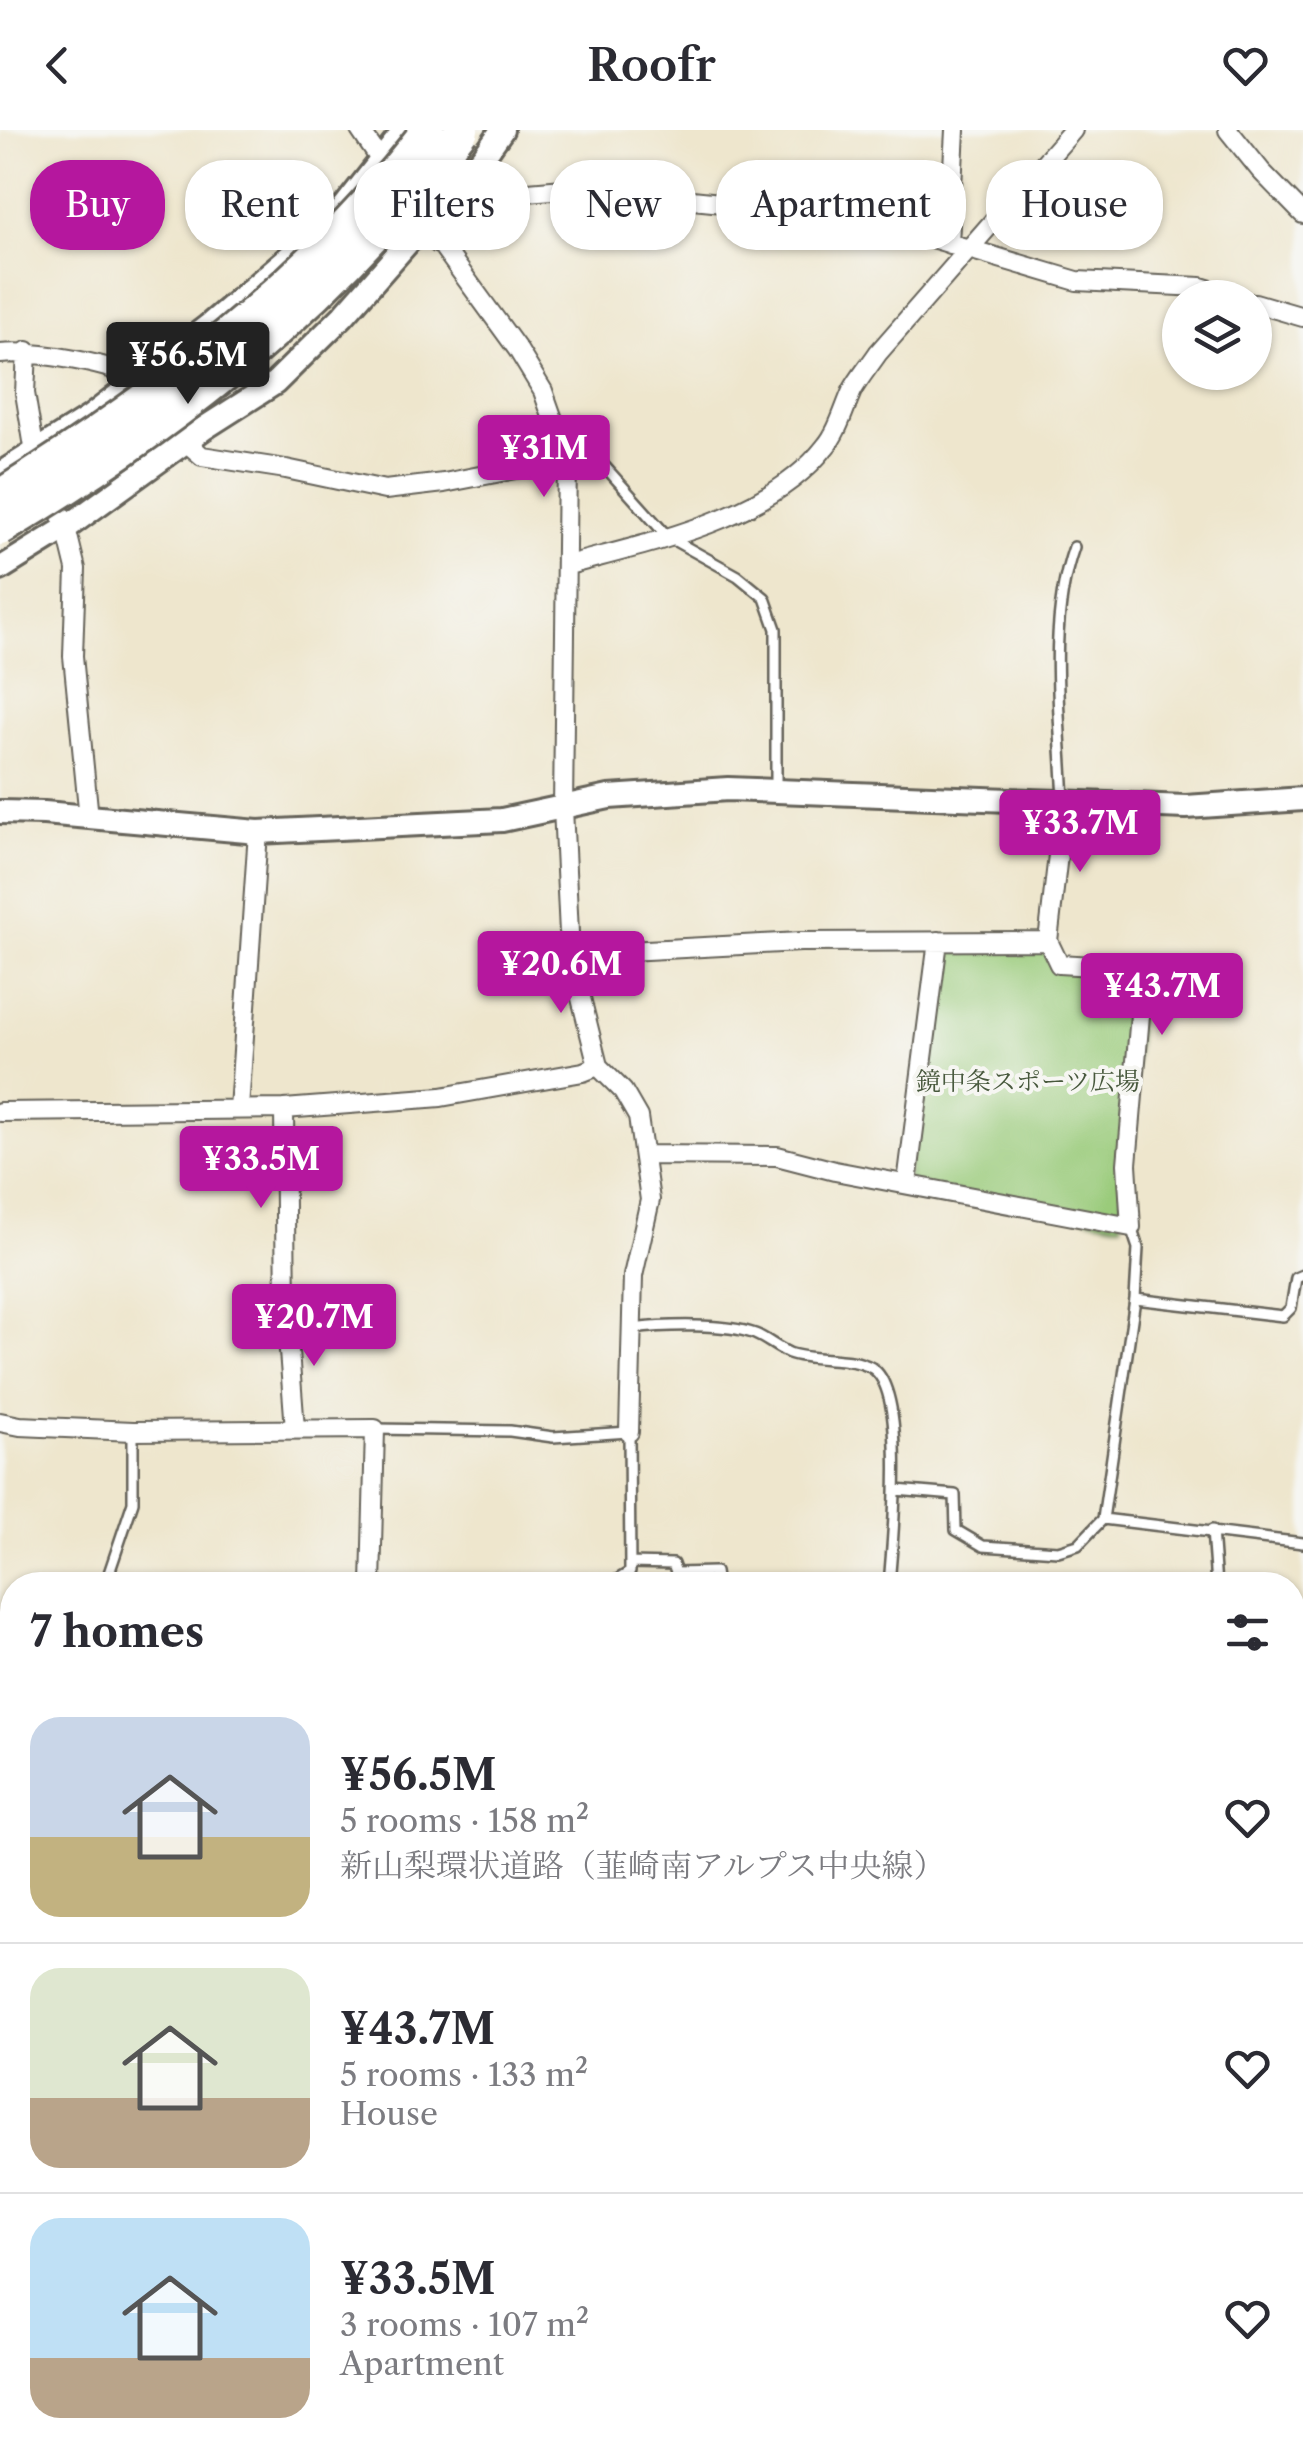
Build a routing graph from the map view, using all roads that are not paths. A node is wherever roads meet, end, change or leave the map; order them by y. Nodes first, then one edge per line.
1 (360, 130) edge
2 (405, 130) edge
3 (428, 130) edge
4 (462, 130) edge
5 (502, 130) edge
6 (955, 130) edge
7 (1073, 130) edge
8 (1228, 130) edge
9 (381, 160) edge
10 (383, 160) edge
11 (481, 160) edge
12 (956, 160) edge
13 (530, 192) edge
14 (354, 195) edge
15 (716, 202) edge
16 (1303, 214) edge
17 (966, 238) edge
18 (966, 248) edge
19 (399, 250) edge
20 (443, 250) edge
21 (956, 250) edge
22 (1162, 285) edge
23 (1272, 308) edge
24 (1303, 317) edge
25 (27, 351) junction
26 (0, 354) edge
27 (142, 379) junction
28 (186, 442) junction
29 (34, 453) junction
30 (567, 459) junction
31 (0, 474) edge
32 (0, 496) edge
33 (66, 528) junction
34 (0, 529) edge
35 (668, 536) junction
36 (1074, 548) dead end
37 (568, 565) junction
38 (0, 569) edge
39 (776, 790) junction
40 (1303, 799) edge
41 (1064, 803) junction
42 (563, 808) junction
43 (0, 812) edge
44 (89, 818) junction
45 (258, 832) junction
46 (938, 941) junction
47 (1048, 941) junction
48 (570, 954) junction
49 (598, 1066) junction
50 (239, 1109) junction
51 (284, 1109) junction
52 (0, 1112) edge
53 (646, 1156) junction
54 (907, 1183) junction
55 (1132, 1227) junction
56 (1303, 1275) edge
57 (1134, 1298) junction
58 (630, 1330) junction
59 (0, 1422) edge
60 (295, 1429) junction
61 (375, 1429) junction
62 (133, 1430) junction
63 (629, 1432) junction
64 (896, 1490) junction
65 (1104, 1519) junction
66 (1212, 1530) junction
67 (1303, 1543) edge
68 (630, 1563) junction
69 (109, 1572) edge
70 (371, 1572) edge
71 (630, 1572) edge
72 (676, 1572) edge
73 (890, 1572) edge
74 (1215, 1572) edge

1 - 9 street
2 - 10 street
3 - 32 highway, bridge
4 - 34 highway, bridge
5 - 11 street
6 - 12 street
7 - 17 street
8 - 16 street
13 - 15 street
14 - 27 street
18 - 22 street
19 - 28 street
20 - 30 street
21 - 35 street
23 - 24 street
25 - 26 street
25 - 27 street
25 - 29 street
27 - 28 street
27 - 29 street
28 - 30 street
28 - 33 street
29 - 31 street
29 - 33 street
30 - 35 lane
30 - 37 street
33 - 38 street
33 - 44 street
35 - 37 street
35 - 39 lane
36 - 41 lane
37 - 42 street
39 - 41 street
39 - 42 street
40 - 41 street
41 - 47 street
42 - 45 street
42 - 48 street
43 - 44 street
44 - 45 street
45 - 50 street
46 - 47 street
46 - 48 street
46 - 54 street
47 - 55 street
48 - 49 street
49 - 51 street
49 - 53 street
50 - 51 street
50 - 52 street
51 - 60 street
53 - 54 street
53 - 58 street
54 - 55 street
55 - 57 lane
56 - 57 lane
57 - 65 lane
58 - 63 street
58 - 64 lane
59 - 62 street
60 - 61 street
60 - 62 street
61 - 63 lane
61 - 70 street
62 - 69 lane
63 - 68 lane
64 - 65 lane
64 - 73 lane
65 - 66 lane
66 - 67 lane
66 - 74 lane
68 - 71 lane
68 - 72 lane

